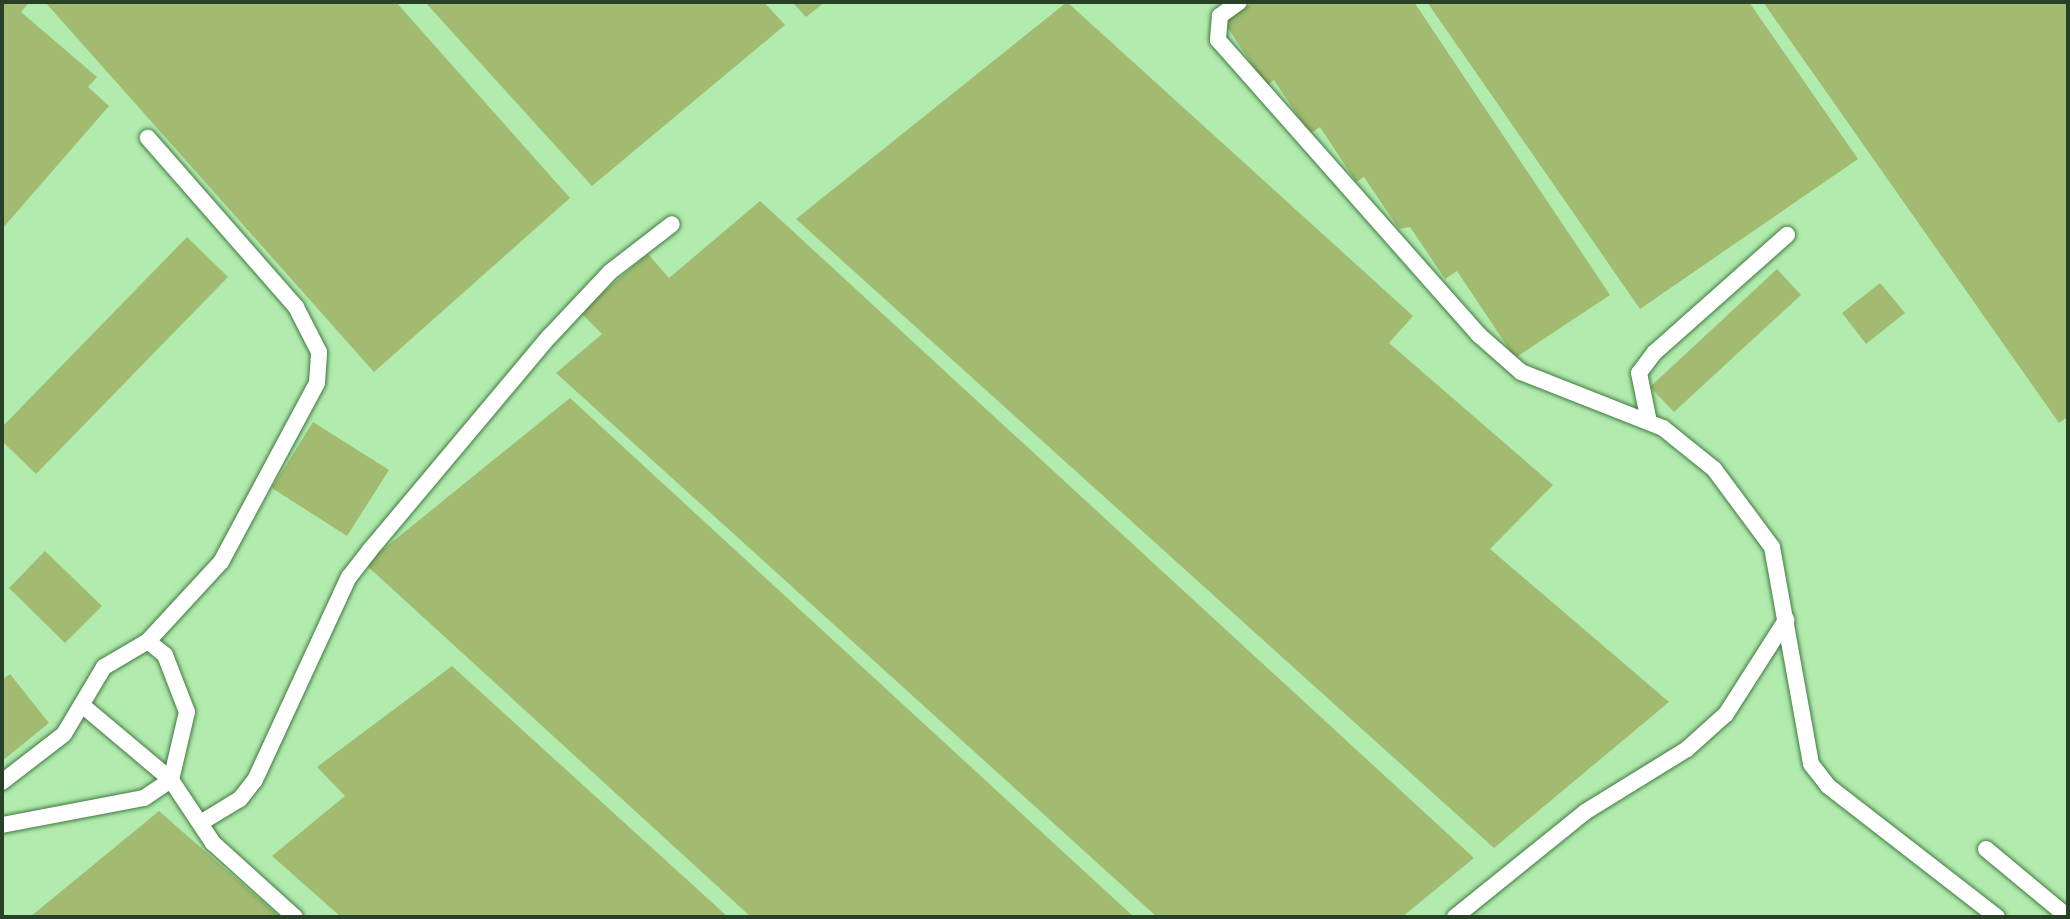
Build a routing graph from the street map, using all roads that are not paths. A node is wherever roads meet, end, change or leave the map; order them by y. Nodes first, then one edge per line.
1 (1239, 2) edge
2 (148, 138) dead end
3 (672, 224) dead end
4 (1787, 235) dead end
5 (1649, 422) junction
6 (1786, 619) junction
7 (148, 641) junction
8 (82, 705) junction
9 (171, 780) junction
10 (2, 782) edge
11 (202, 822) junction
12 (2, 825) edge
13 (1986, 849) dead end
14 (295, 917) edge
15 (1455, 917) edge
16 (1997, 917) edge
17 (2068, 917) edge

1 - 5 lane
2 - 7 lane
3 - 11 lane
4 - 5 lane
5 - 6 lane
6 - 15 lane
6 - 16 lane
7 - 8 lane
7 - 9 lane
8 - 9 lane
8 - 10 lane
9 - 11 lane
9 - 12 lane
11 - 14 lane
13 - 17 lane

